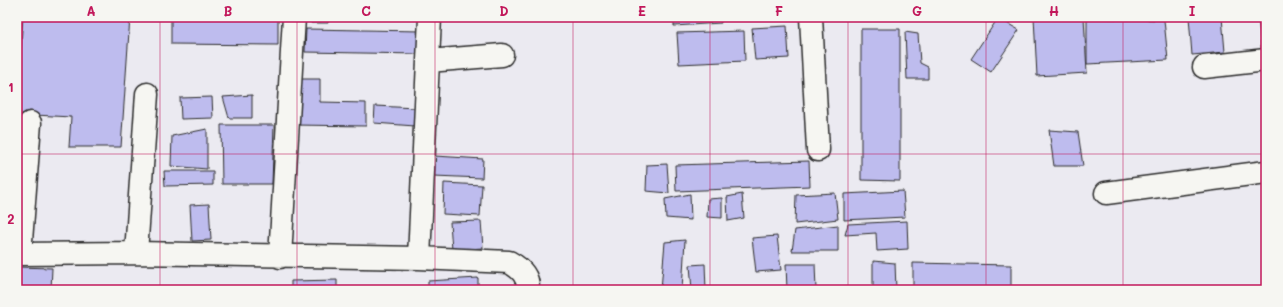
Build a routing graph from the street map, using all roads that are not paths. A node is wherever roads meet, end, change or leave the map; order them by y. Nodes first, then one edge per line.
1 (294, 17) edge
2 (430, 17) edge
3 (811, 17) edge
4 (502, 55) dead end
5 (1266, 60) edge
6 (428, 61) junction
7 (1204, 68) dead end
8 (147, 94) dead end
9 (30, 123) dead end
10 (818, 150) dead end
11 (1266, 172) edge
12 (1106, 193) dead end
13 (136, 253) junction
14 (18, 254) edge
15 (280, 257) junction
16 (419, 258) junction
17 (528, 290) edge

1 - 15 street
2 - 6 street
3 - 10 street
4 - 6 street
5 - 7 street
6 - 16 street
8 - 13 street
9 - 14 street
11 - 12 street
13 - 14 street
13 - 15 street
15 - 16 street
16 - 17 street

